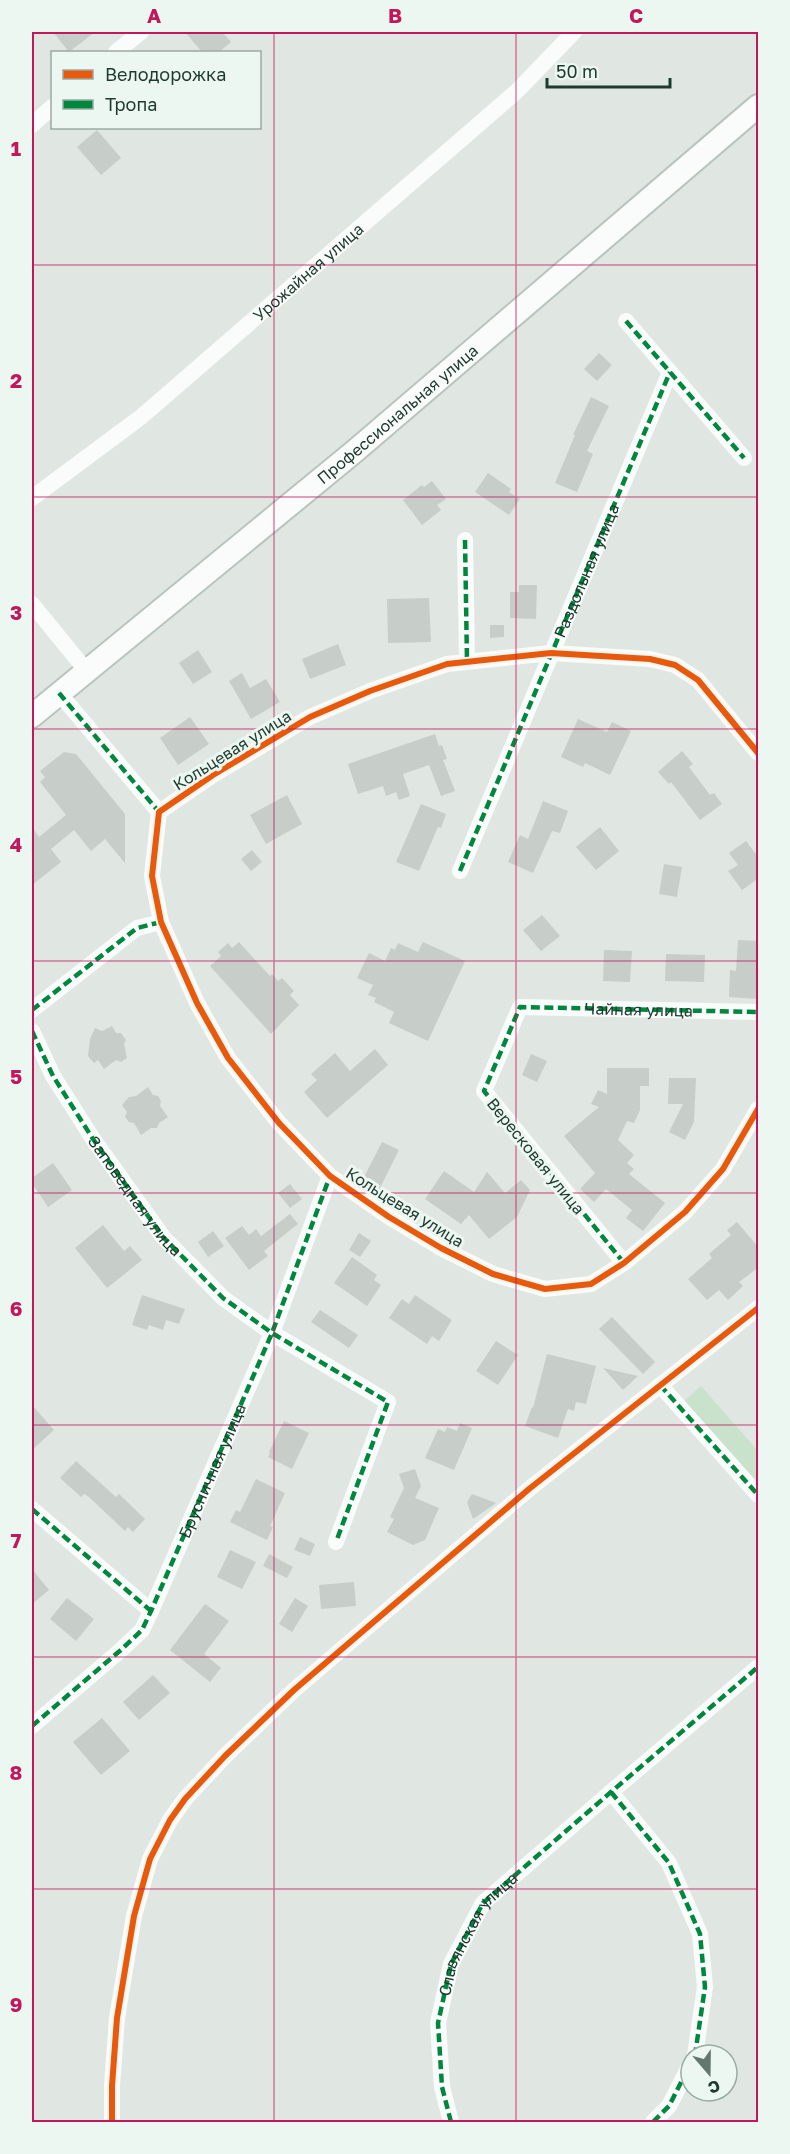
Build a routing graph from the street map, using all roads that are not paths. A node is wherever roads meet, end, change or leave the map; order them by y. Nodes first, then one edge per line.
1 (141, 32) edge
2 (574, 32) edge
3 (117, 51) edge
4 (759, 106) edge
5 (51, 108) edge
6 (32, 125) edge
7 (626, 321) dead end
8 (670, 372) junction
9 (744, 458) dead end
10 (32, 498) edge
11 (465, 540) dead end
12 (32, 604) edge
13 (551, 653) junction
14 (467, 662) junction
15 (85, 669) junction
16 (59, 693) junction
17 (32, 716) edge
18 (758, 752) edge
19 (159, 812) junction
20 (460, 870) dead end
21 (161, 922) junction
22 (520, 1007) joint
23 (32, 1010) edge
24 (759, 1012) edge
25 (32, 1031) edge
26 (759, 1109) edge
27 (330, 1176) junction
28 (624, 1263) junction
29 (759, 1308) edge
30 (272, 1333) junction
31 (660, 1385) junction
32 (759, 1495) edge
33 (32, 1509) edge
34 (336, 1542) dead end
35 (152, 1611) junction
36 (759, 1668) edge
37 (32, 1726) edge
38 (611, 1792) junction
39 (697, 2043) edge
40 (679, 2086) edge
41 (112, 2122) edge
42 (451, 2122) edge
43 (653, 2122) edge

1 - 3 street
2 - 10 street, Урожайная улица
4 - 15 street, Профессиональная улица
5 - 6 street
7 - 8 street
8 - 9 street
8 - 13 street, Раздольная улица
11 - 14 street
12 - 15 street
13 - 14 street, Кольцевая улица
13 - 18 street, Кольцевая улица
13 - 20 street, Раздольная улица
14 - 19 street, Кольцевая улица
15 - 16 street, Профессиональная улица
16 - 17 street, Профессиональная улица
16 - 19 street
19 - 21 street, Кольцевая улица
21 - 23 street
21 - 27 street, Кольцевая улица
22 - 24 street, Чайная улица
22 - 28 street, Вересковая улица
25 - 30 street, Заповедная улица
26 - 28 street, Кольцевая улица
27 - 28 street, Кольцевая улица
27 - 30 street, Брусничная улица
29 - 31 street
30 - 34 street, Заповедная улица
30 - 35 street, Брусничная улица
31 - 32 street
31 - 41 street
33 - 35 street
35 - 37 street, Брусничная улица
36 - 38 street, Славянская улица
38 - 39 street
38 - 42 street, Славянская улица
40 - 43 street

